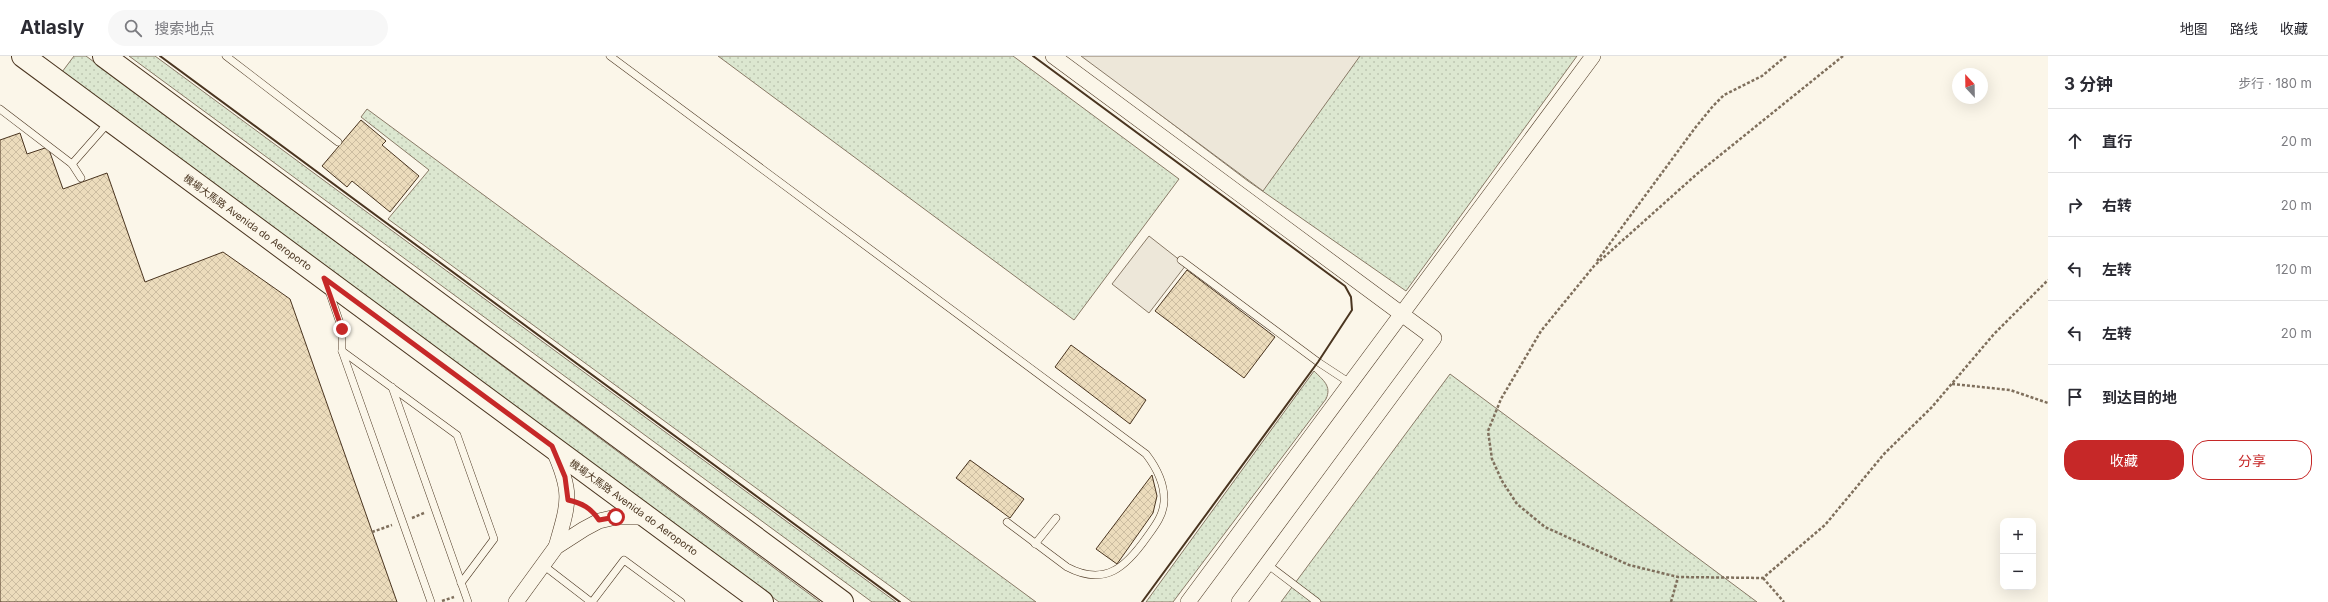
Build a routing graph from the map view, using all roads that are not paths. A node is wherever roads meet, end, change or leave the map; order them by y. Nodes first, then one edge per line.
1 (23, 56) edge
2 (104, 56) edge
3 (226, 56) edge
4 (610, 56) edge
5 (1053, 56) edge
6 (1593, 56) edge
7 (0, 109) edge
8 (110, 120) junction
9 (338, 142) dead end
10 (72, 164) junction
11 (81, 178) dead end
12 (1181, 260) dead end
13 (324, 278) junction
14 (1402, 314) junction
15 (342, 351) junction
16 (1350, 384) junction
17 (392, 387) junction
18 (552, 446) junction
19 (648, 517) junction
20 (1056, 518) dead end
21 (1007, 522) dead end
22 (1035, 544) junction
23 (556, 547) junction
24 (1266, 564) junction
25 (543, 565) junction
26 (461, 583) junction
27 (431, 602) edge
28 (468, 602) edge
29 (516, 602) edge
30 (591, 602) edge
31 (681, 602) edge
32 (762, 602) edge
33 (842, 602) edge
34 (1188, 602) edge
35 (1239, 602) edge
36 (1317, 602) edge

1 - 8 main road, 機場大馬路 Avenida do Aeroporto
2 - 33 main road
3 - 9 lane
4 - 22 lane
5 - 14 street
6 - 14 street
7 - 10 lane
8 - 10 lane
8 - 13 main road, 機場大馬路 Avenida do Aeroporto
10 - 11 lane
12 - 16 lane
13 - 15 lane
13 - 18 main road, 機場大馬路 Avenida do Aeroporto
14 - 16 street
14 - 24 street
15 - 17 lane
15 - 27 lane
16 - 34 street
17 - 26 lane
17 - 26 lane
18 - 19 main road, 機場大馬路 Avenida do Aeroporto
18 - 23 street
19 - 23 street
19 - 32 main road, 機場大馬路 Avenida do Aeroporto
20 - 22 lane
21 - 22 lane
23 - 25 street
24 - 35 street
24 - 36 lane
25 - 29 street
25 - 30 lane
26 - 28 lane
30 - 31 lane

